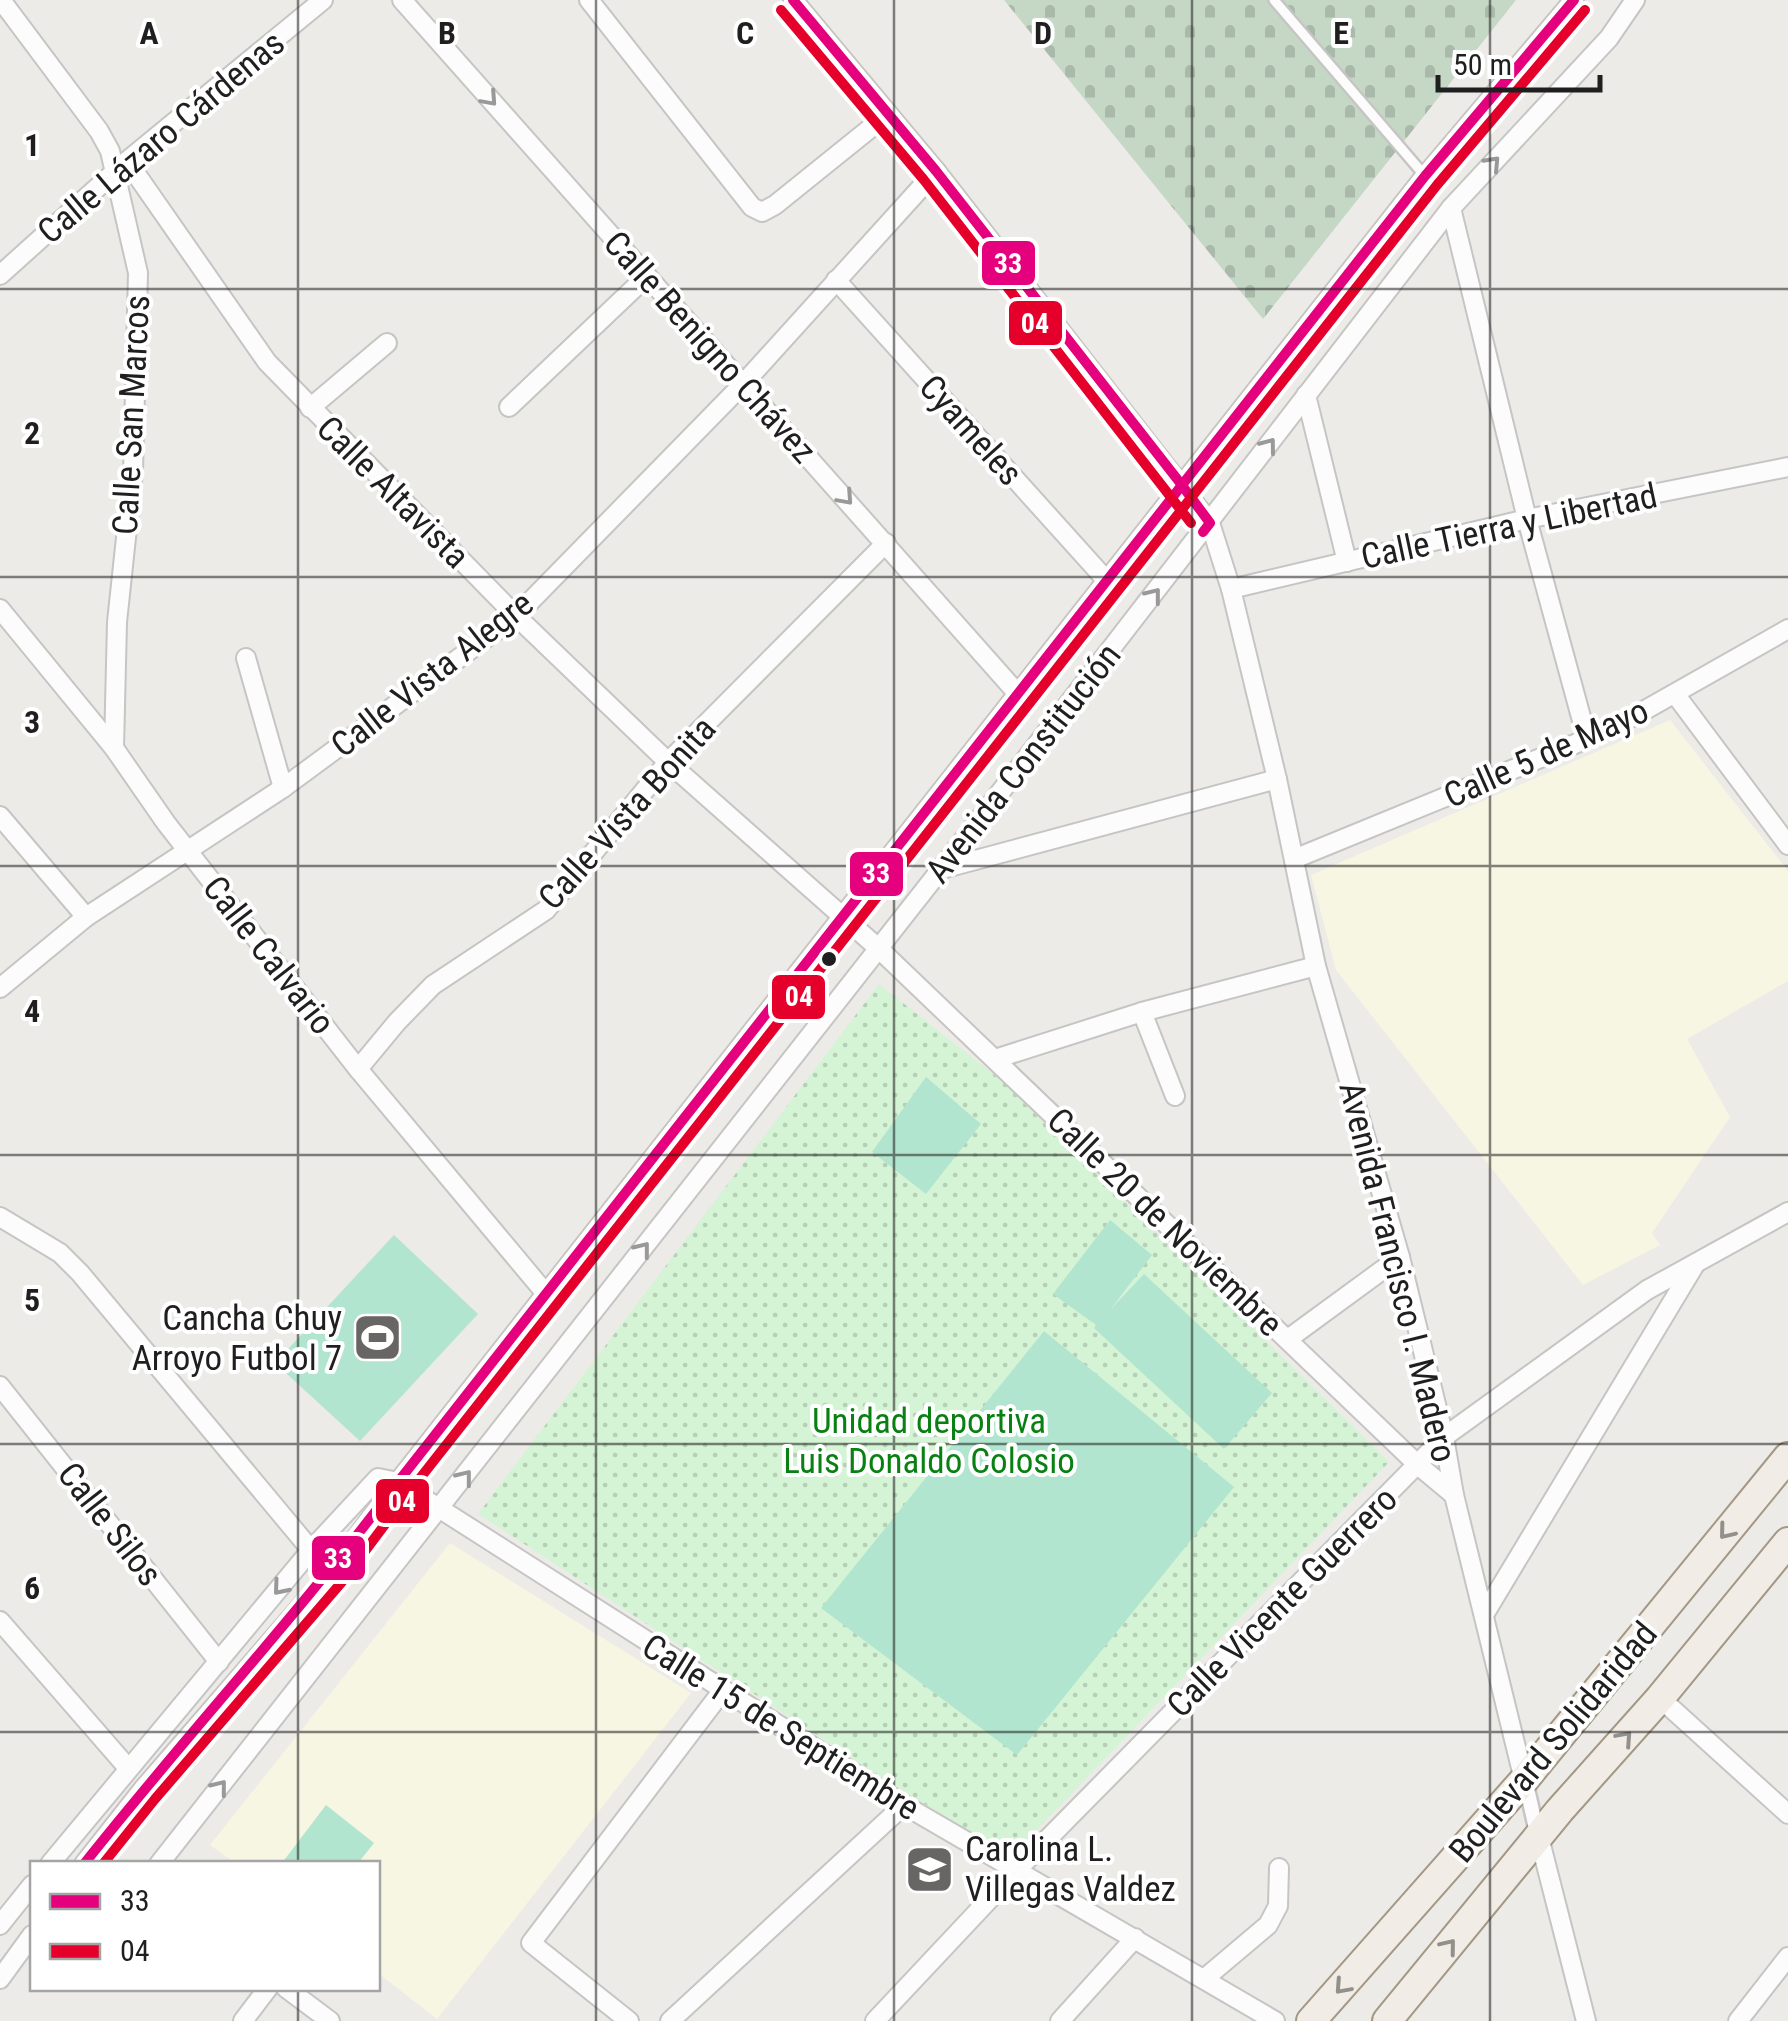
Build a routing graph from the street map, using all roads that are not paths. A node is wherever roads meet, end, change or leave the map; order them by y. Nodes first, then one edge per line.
1 (1, 0) edge
2 (322, 0) edge
3 (402, 0) edge
4 (589, 0) edge
5 (793, 0) edge
6 (1274, 0) edge
7 (1636, 0) edge
8 (1569, 2) edge
9 (888, 114) junction
10 (120, 168) junction
11 (936, 171) junction
12 (1425, 176) junction
13 (1452, 208) junction
14 (0, 276) edge
15 (646, 276) junction
16 (836, 280) junction
17 (388, 344) dead end
18 (743, 384) junction
19 (1306, 395) junction
20 (509, 407) dead end
21 (310, 408) junction
22 (1788, 467) edge
23 (1182, 484) junction
24 (1527, 519) junction
25 (1210, 523) junction
26 (886, 542) junction
27 (1347, 562) junction
28 (1106, 581) junction
29 (1231, 590) junction
30 (0, 609) edge
31 (516, 616) junction
32 (1788, 629) edge
33 (246, 658) dead end
34 (1018, 694) junction
35 (1675, 694) junction
36 (1587, 739) junction
37 (114, 748) junction
38 (668, 762) junction
39 (1277, 779) junction
40 (283, 788) junction
41 (0, 816) edge
42 (1787, 840) edge
43 (187, 849) junction
44 (1294, 859) junction
45 (941, 870) junction
46 (86, 917) junction
47 (842, 919) junction
48 (878, 947) junction
49 (1316, 966) junction
50 (0, 988) edge
51 (1142, 1012) junction
52 (994, 1059) junction
53 (358, 1069) junction
54 (1176, 1096) dead end
55 (1788, 1212) edge
56 (0, 1218) edge
57 (1400, 1257) junction
58 (1694, 1266) junction
59 (547, 1295) junction
60 (1288, 1339) junction
61 (0, 1386) edge
62 (1444, 1437) junction
63 (1788, 1457) edge
64 (1418, 1465) junction
65 (398, 1482) junction
66 (1454, 1495) junction
67 (440, 1510) junction
68 (311, 1550) junction
69 (1785, 1551) edge
70 (1485, 1612) junction
71 (0, 1621) edge
72 (219, 1662) junction
73 (723, 1690) junction
74 (1660, 1698) junction
75 (128, 1768) junction
76 (1524, 1780) junction
77 (904, 1806) junction
78 (1788, 1814) edge
79 (1538, 1838) junction
80 (56, 1857) edge
81 (81, 1861) edge
82 (88, 1861) edge
83 (162, 1861) edge
84 (1279, 1868) dead end
85 (1015, 1872) junction
86 (30, 1888) edge
87 (0, 1925) edge
88 (30, 1938) edge
89 (1135, 1938) junction
90 (1788, 1957) edge
91 (30, 1958) edge
92 (2, 1978) edge
93 (1204, 1979) junction
94 (266, 1991) edge
95 (290, 1991) edge
96 (243, 2021) edge
97 (330, 2021) edge
98 (629, 2021) edge
99 (670, 2021) edge
100 (875, 2021) edge
101 (1060, 2021) edge
102 (1274, 2021) edge
103 (1311, 2021) edge
104 (1388, 2021) edge
105 (1586, 2021) edge
106 (1738, 2021) edge

1 - 10 street, Calle San Marcos
2 - 10 street, Calle Lázaro Cárdenas
3 -> 15 street, Calle Benigno Chávez
4 - 9 street
5 - 9 street, Avenida Francisco I. Madero
6 - 12 lane
13 -> 7 street, Avenida Constitución
8 - 12 street, Avenida Constitución
9 - 11 street, Avenida Francisco I. Madero
10 - 14 street, Calle Lázaro Cárdenas
10 - 21 street, Calle Altavista
10 - 37 street, Calle San Marcos
11 - 16 street, Calle Vista Alegre
11 - 23 street, Avenida Francisco I. Madero
12 - 23 street, Avenida Constitución
13 - 19 street, Avenida Constitución
13 - 24 street
15 - 18 street, Calle Benigno Chávez
15 - 20 street
16 - 18 street, Calle Vista Alegre
16 - 28 street, Cyameles
17 - 21 street
18 -> 26 street, Calle Benigno Chávez
18 - 31 street, Calle Vista Alegre
25 -> 19 street, Avenida Constitución
19 - 27 street
21 - 31 street, Calle Altavista
22 - 24 street, Calle Tierra y Libertad
23 - 25 street, Avenida Francisco I. Madero
23 - 28 street, Avenida Constitución
24 - 27 street, Calle Tierra y Libertad
24 - 36 street
25 - 29 street, Avenida Francisco I. Madero
45 -> 25 street, Avenida Constitución
26 - 34 street, Calle Benigno Chávez
26 - 38 street, Calle Vista Bonita
27 - 29 street, Calle Tierra y Libertad
28 - 34 street, Avenida Constitución
29 - 39 street, Avenida Francisco I. Madero
30 - 37 street, Calle Calvario
31 - 38 street, Calle Altavista
31 - 40 street, Calle Vista Alegre
32 - 35 street, Calle 5 de Mayo
33 - 40 street
34 - 47 street, Avenida Constitución
35 - 36 street, Calle 5 de Mayo
35 - 42 street
36 - 44 street, Calle 5 de Mayo
37 - 43 street, Calle Calvario
38 - 47 street, Calle Altavista
38 - 53 street, Calle Vista Bonita
39 - 44 street, Avenida Francisco I. Madero
39 - 45 street
40 - 43 street, Calle Vista Alegre
41 - 46 street
43 - 46 street, Calle Vista Alegre
43 - 53 street, Calle Calvario
44 - 49 street, Avenida Francisco I. Madero
45 - 48 street, Avenida Constitución
46 - 50 street, Calle Vista Alegre
47 - 48 street, Calle Altavista
47 - 59 street, Avenida Constitución
48 - 52 street, Calle 20 de Noviembre
67 -> 48 street, Avenida Constitución
49 - 51 street
49 - 57 street, Avenida Francisco I. Madero
51 - 52 street
51 - 54 street
52 - 60 street, Calle 20 de Noviembre
53 - 59 street, Calle Calvario
55 - 58 street, Calle Vicente Guerrero
56 - 68 street
57 - 60 street
57 - 62 street, Avenida Francisco I. Madero
58 - 62 street, Calle Vicente Guerrero
58 - 70 street
59 - 65 street, Avenida Constitución
60 - 64 street, Calle 20 de Noviembre
61 - 72 street, Calle Silos
62 - 64 street, Calle Vicente Guerrero
62 - 66 street, Avenida Francisco I. Madero
63 -> 76 main road, Boulevard Solidaridad
64 - 66 street, Calle 20 de Noviembre
64 - 85 street, Calle Vicente Guerrero
65 - 67 street, Calle 15 de Septiembre
65 - 68 street
65 - 82 street, Avenida Constitución
66 - 70 street, Avenida Francisco I. Madero
67 - 73 street, Calle 15 de Septiembre
83 -> 67 street, Avenida Constitución
68 -> 72 street
69 - 74 main road, Boulevard Solidaridad
70 - 76 street, Avenida Francisco I. Madero
71 - 75 street
72 - 75 street
73 - 77 street, Calle 15 de Septiembre
73 - 98 street
74 - 78 street
79 -> 74 main road, Boulevard Solidaridad
75 - 80 street
76 - 79 street, Avenida Francisco I. Madero
76 -> 103 main road, Boulevard Solidaridad
77 - 85 street, Calle 15 de Septiembre
77 - 99 street
104 -> 79 main road, Boulevard Solidaridad
79 - 105 street, Avenida Francisco I. Madero
80 - 81 street
84 - 93 street
85 - 89 street, Calle 15 de Septiembre
85 - 100 street, Calle Vicente Guerrero
86 - 87 street
88 - 92 street
89 - 93 street, Calle 15 de Septiembre
89 - 101 street
90 - 106 street
91 - 92 street
93 - 102 street, Calle 15 de Septiembre
94 - 96 street
95 - 97 street

